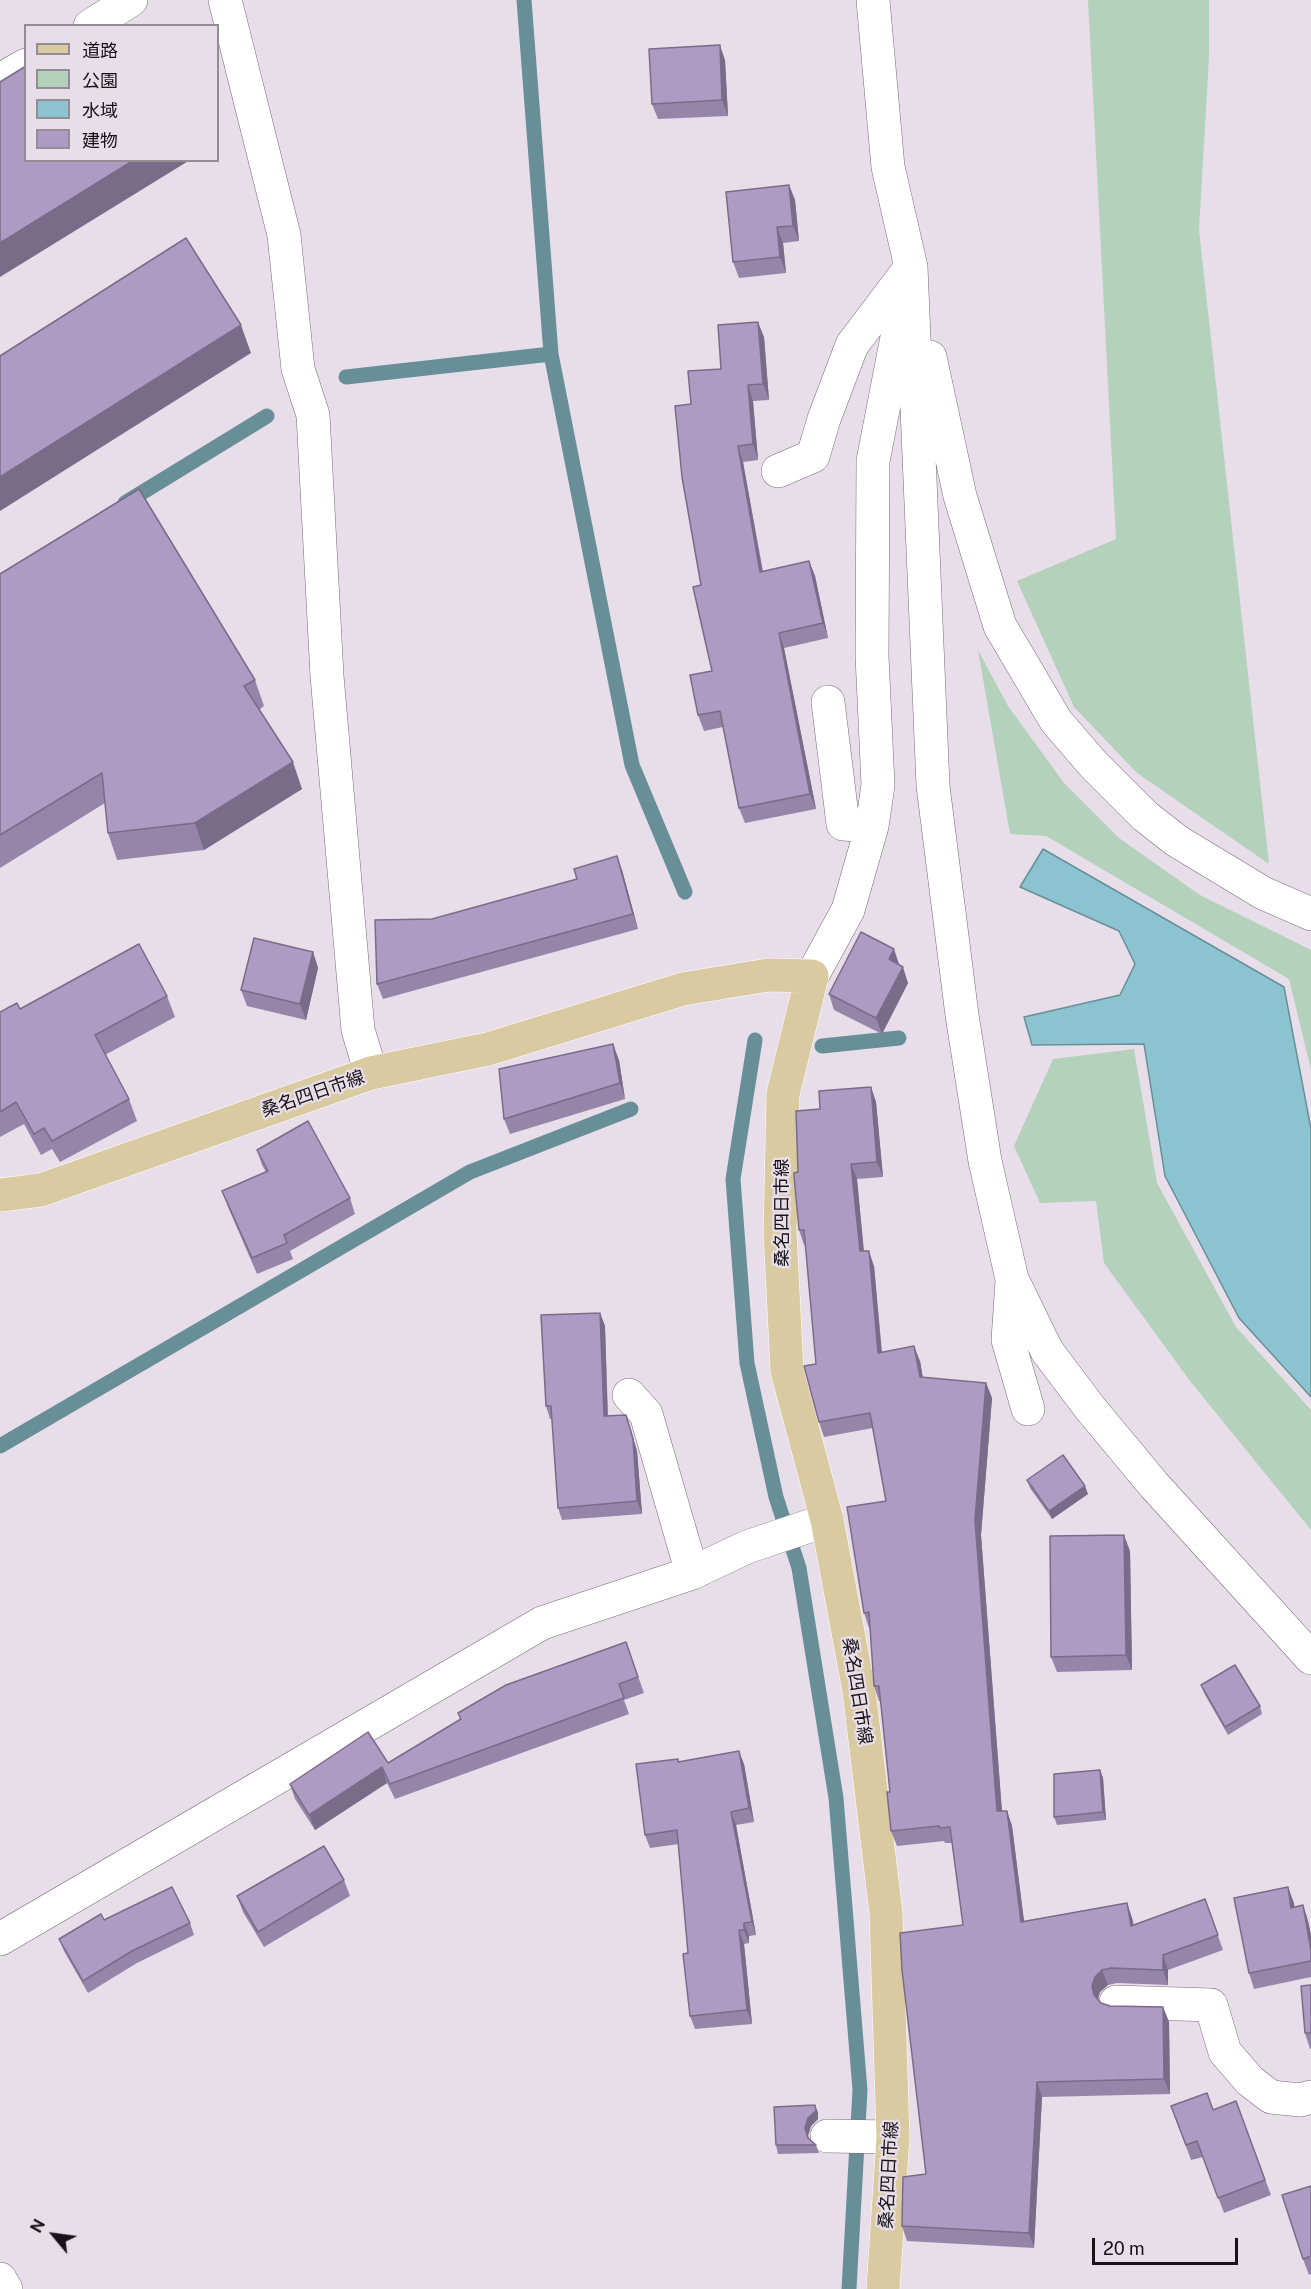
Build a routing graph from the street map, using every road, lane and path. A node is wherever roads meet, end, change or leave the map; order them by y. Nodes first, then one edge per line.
1 (131, 0) edge
2 (225, 0) edge
3 (873, 0) edge
4 (93, 24) edge
5 (24, 66) edge
6 (0, 81) edge
7 (911, 267) junction
8 (778, 471) dead end
9 (828, 702) dead end
10 (872, 826) junction
11 (1311, 914) edge
12 (812, 976) junction
13 (371, 1073) junction
14 (0, 1195) edge
15 (1012, 1279) junction
16 (629, 1395) dead end
17 (1028, 1409) dead end
18 (827, 1520) junction
19 (692, 1573) junction
20 (1311, 1658) edge
21 (0, 1939) edge
22 (1116, 2002) dead end
23 (1311, 2097) edge
24 (827, 2136) dead end
25 (893, 2137) junction
26 (0, 2279) edge
27 (6, 2289) edge
28 (883, 2289) edge

1 - 4 street
2 - 13 street
3 - 7 street
5 - 6 street
7 - 8 street
7 - 10 street
7 - 11 street
7 - 15 street
9 - 10 street
10 - 12 street
12 - 13 main road, 桑名四日市線
12 - 18 main road, 桑名四日市線
13 - 14 main road, 桑名四日市線
15 - 17 street
15 - 20 street
16 - 19 street
18 - 19 street
18 - 25 main road, 桑名四日市線
19 - 21 street
22 - 23 street
24 - 25 street
25 - 28 main road, 桑名四日市線
26 - 27 street

